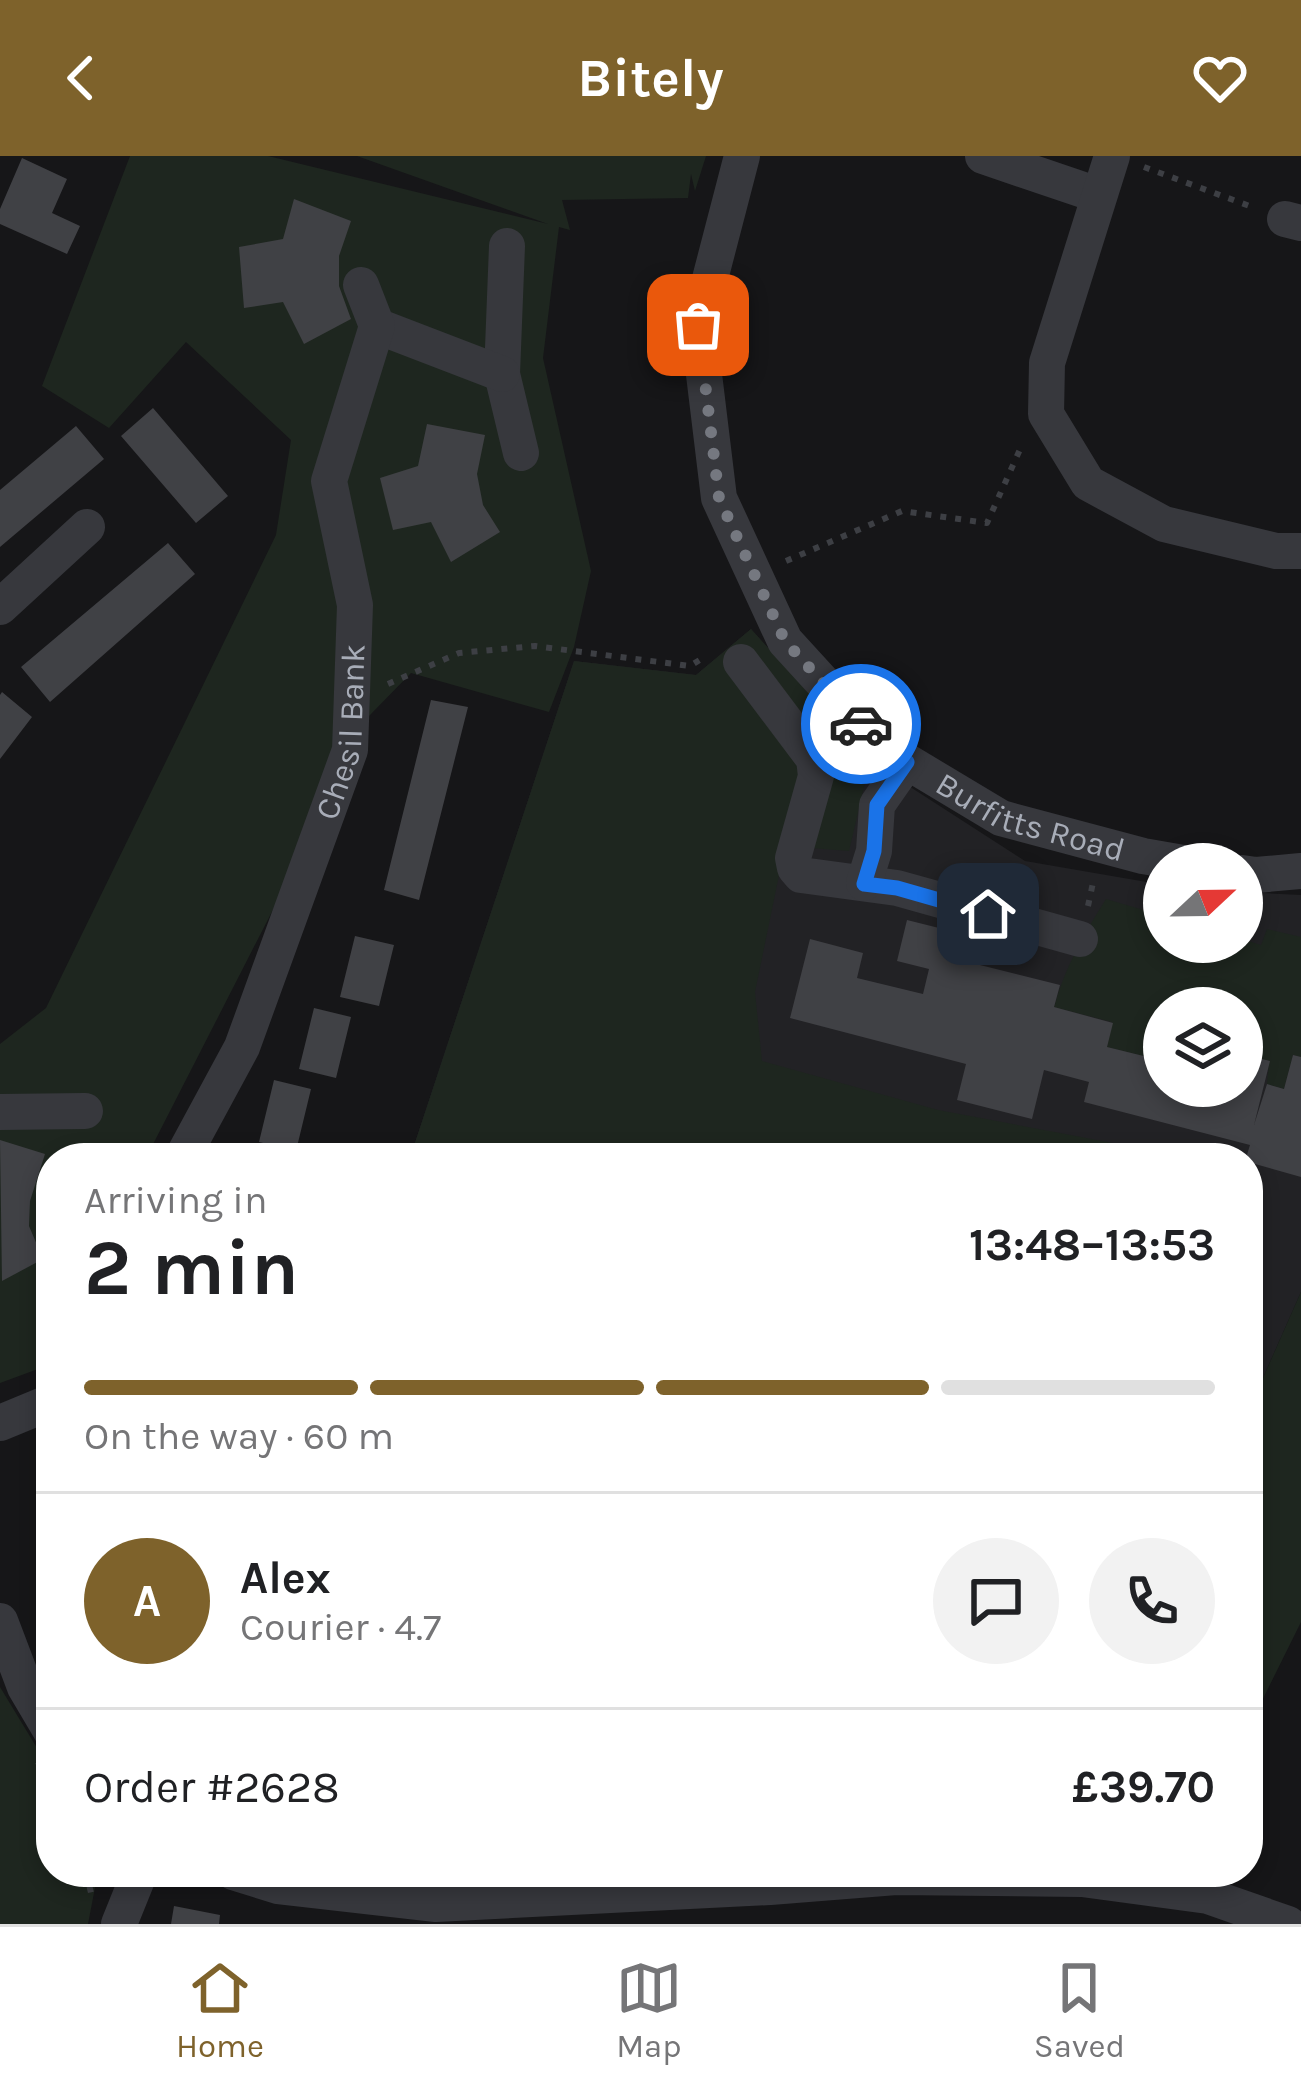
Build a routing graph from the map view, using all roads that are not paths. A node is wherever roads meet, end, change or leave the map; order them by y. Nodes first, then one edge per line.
1 (742, 156) edge
2 (983, 156) edge
3 (1112, 156) edge
4 (1098, 195) junction
5 (507, 246) dead end
6 (361, 286) dead end
7 (377, 326) junction
8 (502, 374) junction
9 (521, 454) dead end
10 (87, 527) dead end
11 (1301, 551) edge
12 (0, 608) edge
13 (724, 658) road end
14 (907, 762) junction
15 (1143, 856) edge
16 (1301, 871) edge
17 (1263, 874) edge
18 (864, 884) junction
19 (1080, 939) road end
20 (85, 1111) dead end
21 (0, 1112) edge
22 (190, 1143) edge
23 (36, 1408) edge
24 (0, 1423) edge
25 (0, 1621) edge
26 (36, 1706) edge
27 (134, 1887) edge
28 (287, 1887) edge
29 (673, 1887) edge
30 (1141, 1887) edge
31 (119, 1924) edge
32 (1288, 1924) edge

1 - 14 street, Burfitts Road
2 - 4 street
3 - 4 street
4 - 11 street
5 - 8 street
6 - 7 street
7 - 8 street
7 - 22 street, Chesil Bank
8 - 9 street
10 - 12 street
13 - 18 street
14 - 15 street, Burfitts Road
14 - 18 street
16 - 17 street
18 - 19 street
20 - 21 street
23 - 24 street
25 - 26 street
27 - 31 street
28 - 29 street
30 - 32 street

